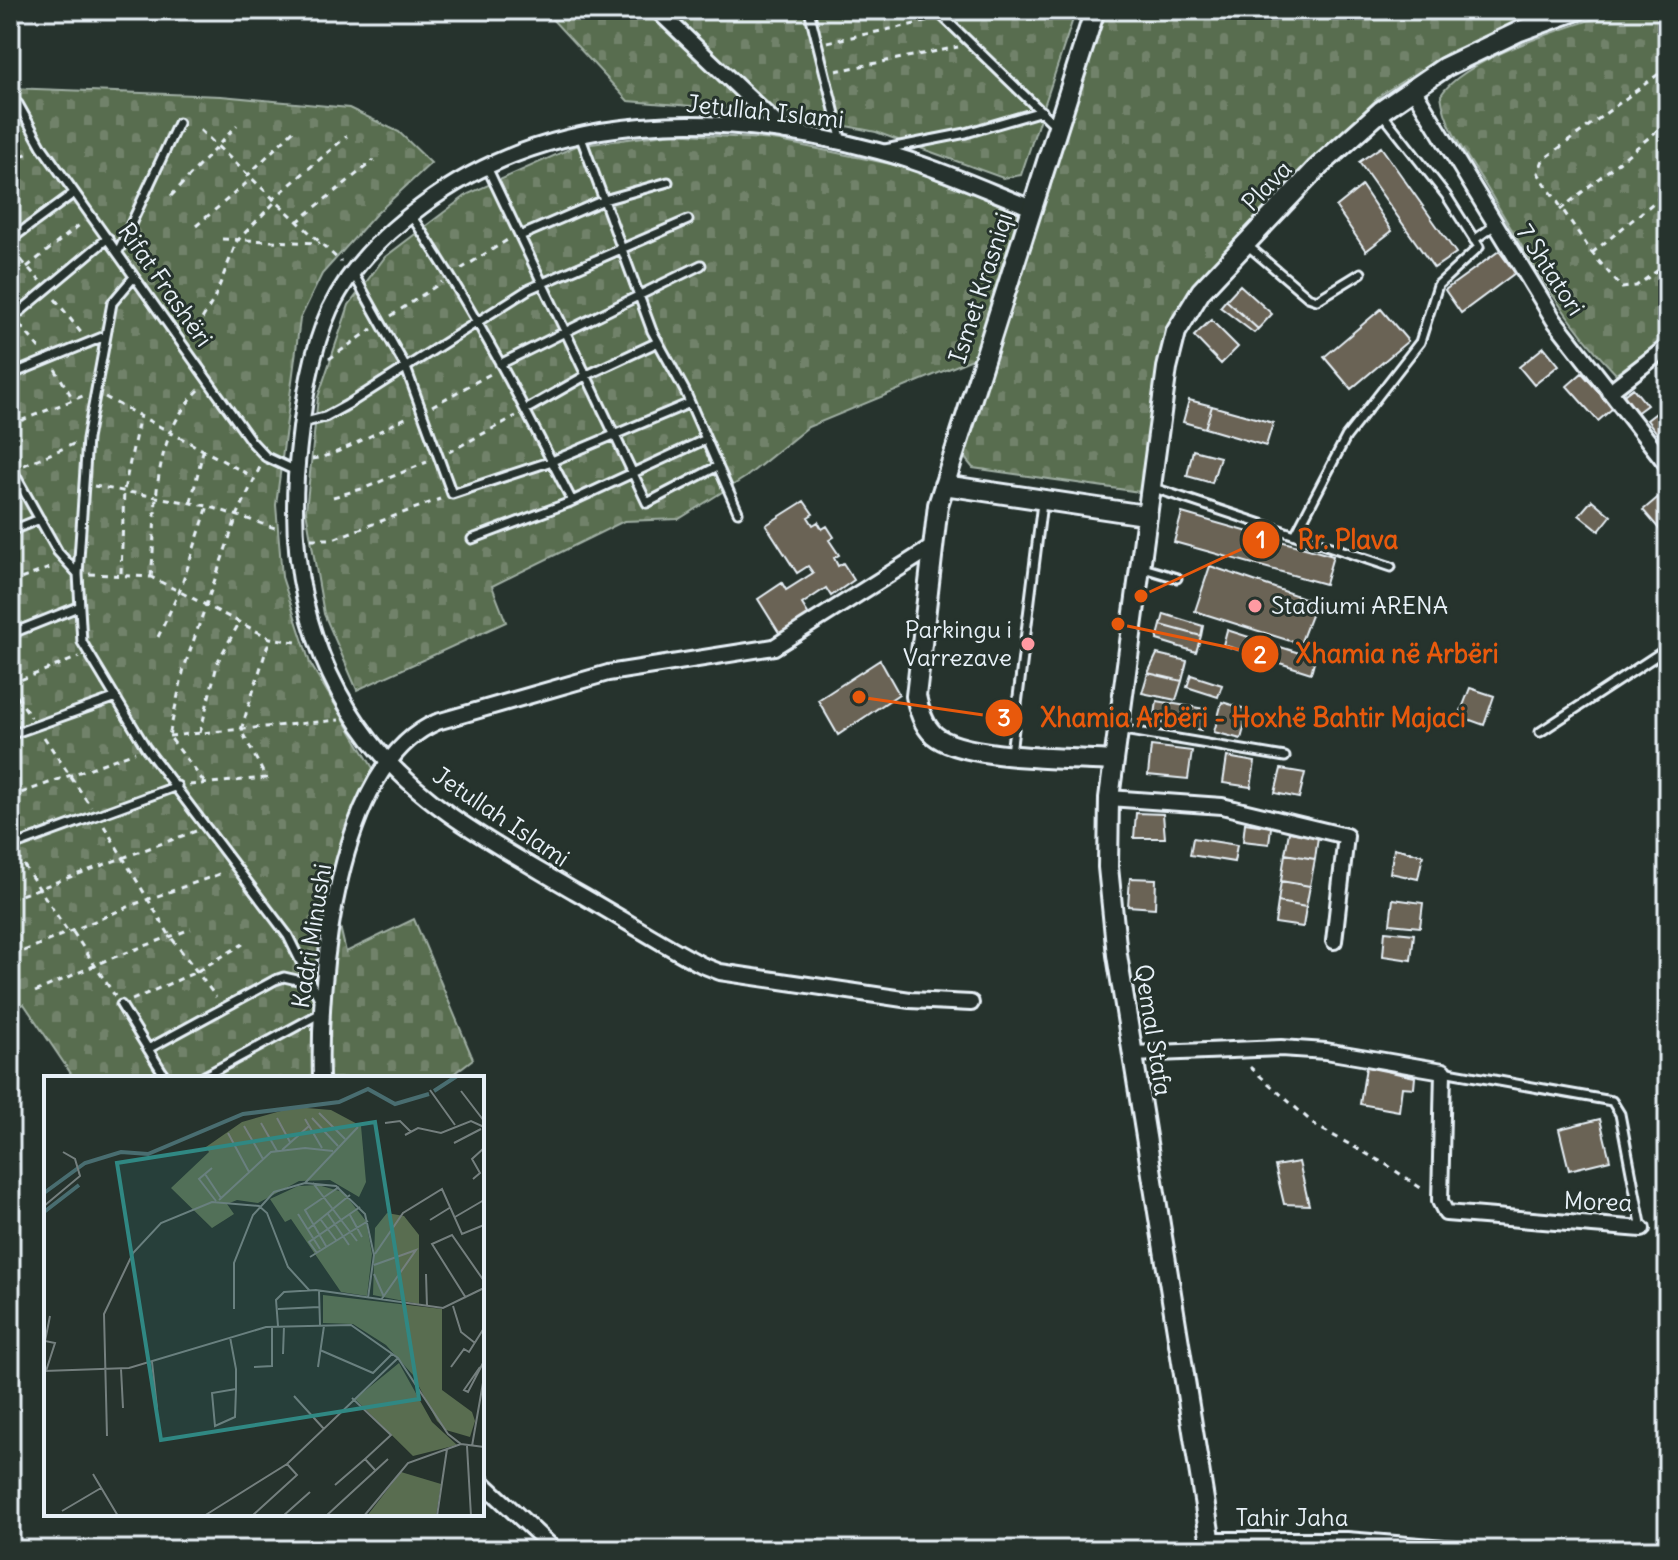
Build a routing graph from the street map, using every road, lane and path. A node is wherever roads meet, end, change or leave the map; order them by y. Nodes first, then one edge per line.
1 (657, 10) edge
2 (809, 10) edge
3 (936, 10) edge
4 (1095, 10) edge
5 (1578, 10) edge
6 (945, 18) junction
7 (818, 44) junction
8 (973, 44) junction
9 (1668, 67) edge
10 (825, 73) junction
11 (1412, 87) junction
12 (18, 104) dead end
13 (1042, 111) junction
14 (1381, 111) junction
15 (1668, 122) edge
16 (178, 123) dead end
17 (237, 125) dead end
18 (296, 128) dead end
19 (200, 130) dead end
20 (1059, 130) junction
21 (785, 132) junction
22 (579, 134) junction
23 (347, 136) dead end
24 (842, 142) junction
25 (42, 147) junction
26 (219, 148) junction
27 (878, 151) junction
28 (374, 160) dead end
29 (10, 161) edge
30 (486, 165) junction
31 (248, 178) junction
32 (668, 182) dead end
33 (1668, 191) edge
34 (74, 193) junction
35 (171, 196) dead end
36 (604, 200) junction
37 (273, 202) junction
38 (1032, 208) junction
39 (1560, 210) junction
40 (410, 214) junction
41 (92, 215) junction
42 (688, 220) dead end
43 (297, 222) junction
44 (1495, 225) junction
45 (196, 226) dead end
46 (520, 236) junction
47 (108, 238) junction
48 (222, 239) dead end
49 (10, 240) edge
50 (1474, 240) junction
51 (237, 241) junction
52 (320, 243) junction
53 (1245, 243) junction
54 (622, 248) junction
55 (118, 252) junction
56 (1592, 253) junction
57 (1668, 263) edge
58 (701, 265) dead end
59 (27, 267) dead end
60 (353, 273) junction
61 (1361, 273) dead end
62 (451, 276) junction
63 (134, 277) junction
64 (542, 283) junction
65 (640, 298) junction
66 (10, 320) edge
67 (382, 322) junction
68 (476, 323) junction
69 (196, 329) dead end
70 (564, 331) junction
71 (105, 336) junction
72 (658, 342) junction
73 (1668, 346) edge
74 (501, 366) junction
75 (312, 368) junction
76 (406, 368) junction
77 (10, 375) edge
78 (585, 376) junction
79 (208, 381) junction
80 (1609, 392) junction
81 (94, 393) junction
82 (690, 403) junction
83 (527, 409) junction
84 (423, 410) junction
85 (140, 415) junction
86 (302, 423) junction
87 (10, 425) edge
88 (169, 432) junction
89 (614, 435) junction
90 (87, 439) junction
91 (706, 439) junction
92 (203, 451) junction
93 (266, 457) junction
94 (552, 461) junction
95 (297, 465) junction
96 (718, 466) junction
97 (1668, 466) edge
98 (11, 468) edge
99 (633, 472) junction
100 (253, 477) junction
101 (83, 484) junction
102 (944, 485) junction
103 (1149, 486) junction
104 (124, 490) junction
105 (452, 494) junction
106 (156, 497) junction
107 (572, 501) junction
108 (1043, 501) junction
109 (191, 502) junction
110 (208, 506) junction
111 (738, 512) dead end
112 (1145, 515) junction
113 (237, 516) junction
114 (40, 519) junction
115 (10, 531) edge
116 (294, 534) junction
117 (1295, 535) junction
118 (472, 539) dead end
119 (931, 548) junction
120 (66, 562) junction
121 (1138, 567) junction
122 (1391, 567) dead end
123 (78, 574) junction
124 (121, 574) junction
125 (151, 577) junction
126 (1177, 578) dead end
127 (10, 583) edge
128 (180, 590) junction
129 (208, 605) junction
130 (78, 607) junction
131 (239, 623) junction
132 (10, 634) edge
133 (158, 637) dead end
134 (270, 638) junction
135 (318, 645) junction
136 (1668, 648) edge
137 (87, 654) junction
138 (10, 685) edge
139 (114, 698) junction
140 (355, 719) junction
141 (36, 726) junction
142 (1117, 729) junction
143 (241, 730) junction
144 (1540, 732) dead end
145 (200, 733) junction
146 (10, 735) edge
147 (169, 736) junction
148 (146, 748) junction
149 (1011, 754) junction
150 (1285, 757) dead end
151 (1113, 761) junction
152 (389, 762) junction
153 (70, 775) junction
154 (204, 782) junction
155 (177, 786) junction
156 (10, 797) edge
157 (1109, 798) junction
158 (96, 815) junction
159 (207, 827) junction
160 (10, 847) edge
161 (124, 857) junction
162 (236, 866) junction
163 (39, 888) junction
164 (10, 899) edge
165 (148, 900) junction
166 (191, 929) dead end
167 (70, 932) junction
168 (170, 936) junction
169 (1334, 941) dead end
170 (243, 944) dead end
171 (24, 951) dead end
172 (95, 965) junction
173 (196, 972) junction
174 (310, 983) junction
175 (35, 992) dead end
176 (971, 1003) dead end
177 (121, 1005) junction
178 (223, 1006) junction
179 (321, 1008) junction
180 (148, 1049) junction
181 (1132, 1054) junction
182 (1250, 1067) dead end
183 (1443, 1071) junction
184 (165, 1076) edge
185 (204, 1076) edge
186 (321, 1076) edge
187 (1440, 1201) junction
188 (1642, 1229) joint
189 (484, 1484) edge
190 (1211, 1545) edge
191 (555, 1550) edge
192 (1469, 1550) edge

1 - 21 street
2 - 7 lane
3 - 6 lane
4 - 20 street, Ismet Krasniqi
5 - 11 street, Plava
6 - 7 path
6 - 8 lane
7 - 10 lane
8 - 10 path
8 - 13 lane
9 - 39 path
10 - 24 lane
11 - 14 street, Plava
11 - 44 street, 7 Shtatori
12 - 25 lane, Rifat Frashëri
13 - 20 lane
13 - 27 lane
14 - 50 lane
14 - 53 street, Plava
15 - 39 path
16 - 55 lane
17 - 26 path
18 - 31 path
19 - 26 path
20 - 38 street, Ismet Krasniqi
21 - 22 street, Jetullah Islami
21 - 24 street, Jetullah Islami
22 - 30 street, Jetullah Islami
22 - 36 lane
23 - 37 path
24 - 27 street, Jetullah Islami
25 - 29 path
25 - 34 lane, Rifat Frashëri
26 - 31 path
26 - 35 path
27 - 38 street, Jetullah Islami
28 - 43 path
30 - 40 street, Jetullah Islami
30 - 46 lane
31 - 37 path
31 - 45 path
32 - 36 lane
33 - 56 path
34 - 41 lane, Rifat Frashëri
34 - 49 lane
36 - 46 lane
36 - 54 lane
37 - 43 path
37 - 51 path
38 - 102 street, Ismet Krasniqi
39 - 56 path
40 - 60 street, Jetullah Islami
40 - 62 lane
41 - 47 lane, Rifat Frashëri
41 - 59 path
42 - 54 lane
43 - 52 path
44 - 50 lane
44 - 80 street, 7 Shtatori
46 - 62 path
46 - 64 lane
47 - 55 lane, Rifat Frashëri
47 - 66 lane
48 - 51 path
50 - 117 lane
51 - 52 path
51 - 69 path
52 - 60 path
53 - 61 lane
53 - 103 street, Plava
54 - 64 lane
54 - 65 lane
55 - 63 lane, Rifat Frashëri
56 - 57 path
58 - 65 lane
60 - 67 lane
60 - 75 street, Jetullah Islami
62 - 67 path
62 - 68 lane
63 - 71 lane
63 - 79 lane, Rifat Frashëri
64 - 68 lane
64 - 70 lane
65 - 70 lane
65 - 72 lane
67 - 75 path
67 - 76 lane
68 - 74 lane
68 - 76 lane
70 - 74 lane
70 - 78 lane
71 - 77 lane
71 - 81 lane
72 - 78 lane
72 - 82 lane
73 - 80 street
74 - 83 lane
74 - 84 path
75 - 86 street, Jetullah Islami
76 - 84 lane
76 - 86 lane
78 - 83 lane
78 - 89 lane
79 - 88 path
79 - 93 lane, Rifat Frashëri
80 - 97 street, 7 Shtatori
81 - 85 path
81 - 87 path
81 - 90 lane
82 - 89 lane
82 - 91 lane
83 - 94 lane
84 - 95 path
84 - 105 lane
85 - 88 path
85 - 104 path
86 - 95 street, Jetullah Islami
88 - 92 path
88 - 106 path
89 - 94 lane
89 - 99 lane
90 - 98 path
90 - 101 lane
91 - 96 lane
91 - 99 lane
92 - 100 path
92 - 109 path
93 - 95 lane, Rifat Frashëri
93 - 100 path
94 - 105 lane
94 - 107 lane
95 - 116 street, Jetullah Islami
96 - 99 lane
96 - 111 lane
98 - 114 lane
99 - 107 lane
100 - 113 path
101 - 104 path
101 - 123 lane
102 - 108 street
102 - 119 street, Ismet Krasniqi
103 - 112 street, Plava
103 - 117 lane
104 - 106 path
104 - 124 path
105 - 116 path
106 - 109 path
106 - 125 path
107 - 118 lane
108 - 112 street
108 - 149 lane
109 - 110 path
110 - 113 path
110 - 128 path
112 - 121 street, Qemal Stafa
113 - 116 path
113 - 129 path
114 - 115 lane
114 - 120 lane
116 - 135 street, Jetullah Islami
117 - 122 lane
119 - 149 street, Ismet Krasniqi
119 - 152 street, Kadri Minushi
120 - 123 lane
120 - 127 path
121 - 126 lane
121 - 142 street, Qemal Stafa
123 - 124 path
123 - 130 lane
124 - 125 path
125 - 128 path
128 - 129 path
128 - 133 path
129 - 131 path
129 - 147 path
130 - 132 lane
130 - 137 lane
131 - 134 path
131 - 145 path
134 - 135 path
134 - 143 path
135 - 140 street, Jetullah Islami
136 - 144 lane
137 - 138 path
137 - 139 lane
138 - 141 path
139 - 141 lane
139 - 148 lane
140 - 143 path
140 - 152 street, Jetullah Islami
141 - 146 lane
141 - 153 path
142 - 150 lane
142 - 151 street, Qemal Stafa
143 - 145 path
143 - 154 path
145 - 147 path
147 - 154 path
148 - 153 path
148 - 155 lane
149 - 151 street, Ismet Krasniqi
151 - 157 street, Qemal Stafa
152 - 176 street, Jetullah Islami
152 - 179 street, Kadri Minushi
153 - 156 path
153 - 158 path
154 - 155 path
155 - 158 lane
155 - 159 lane
157 - 169 street
157 - 181 street, Qemal Stafa
158 - 160 lane
158 - 161 path
159 - 161 path
159 - 162 lane
160 - 163 path
161 - 163 path
161 - 165 path
162 - 165 path
162 - 174 lane
163 - 164 path
163 - 167 path
165 - 167 path
165 - 168 path
166 - 168 path
167 - 171 path
167 - 172 path
168 - 172 path
168 - 173 path
170 - 173 path
172 - 175 path
172 - 177 path
173 - 177 path
173 - 178 path
174 - 178 lane
174 - 179 lane
177 - 180 lane
178 - 180 lane
179 - 185 lane
179 - 186 street, Kadri Minushi
180 - 184 lane
181 - 183 street, Morea
181 - 190 street, Qemal Stafa
182 - 187 path
183 - 187 street
183 - 188 lane, Morea
187 - 188 street, Morea
189 - 191 street
190 - 192 street, Tahir Jaha

